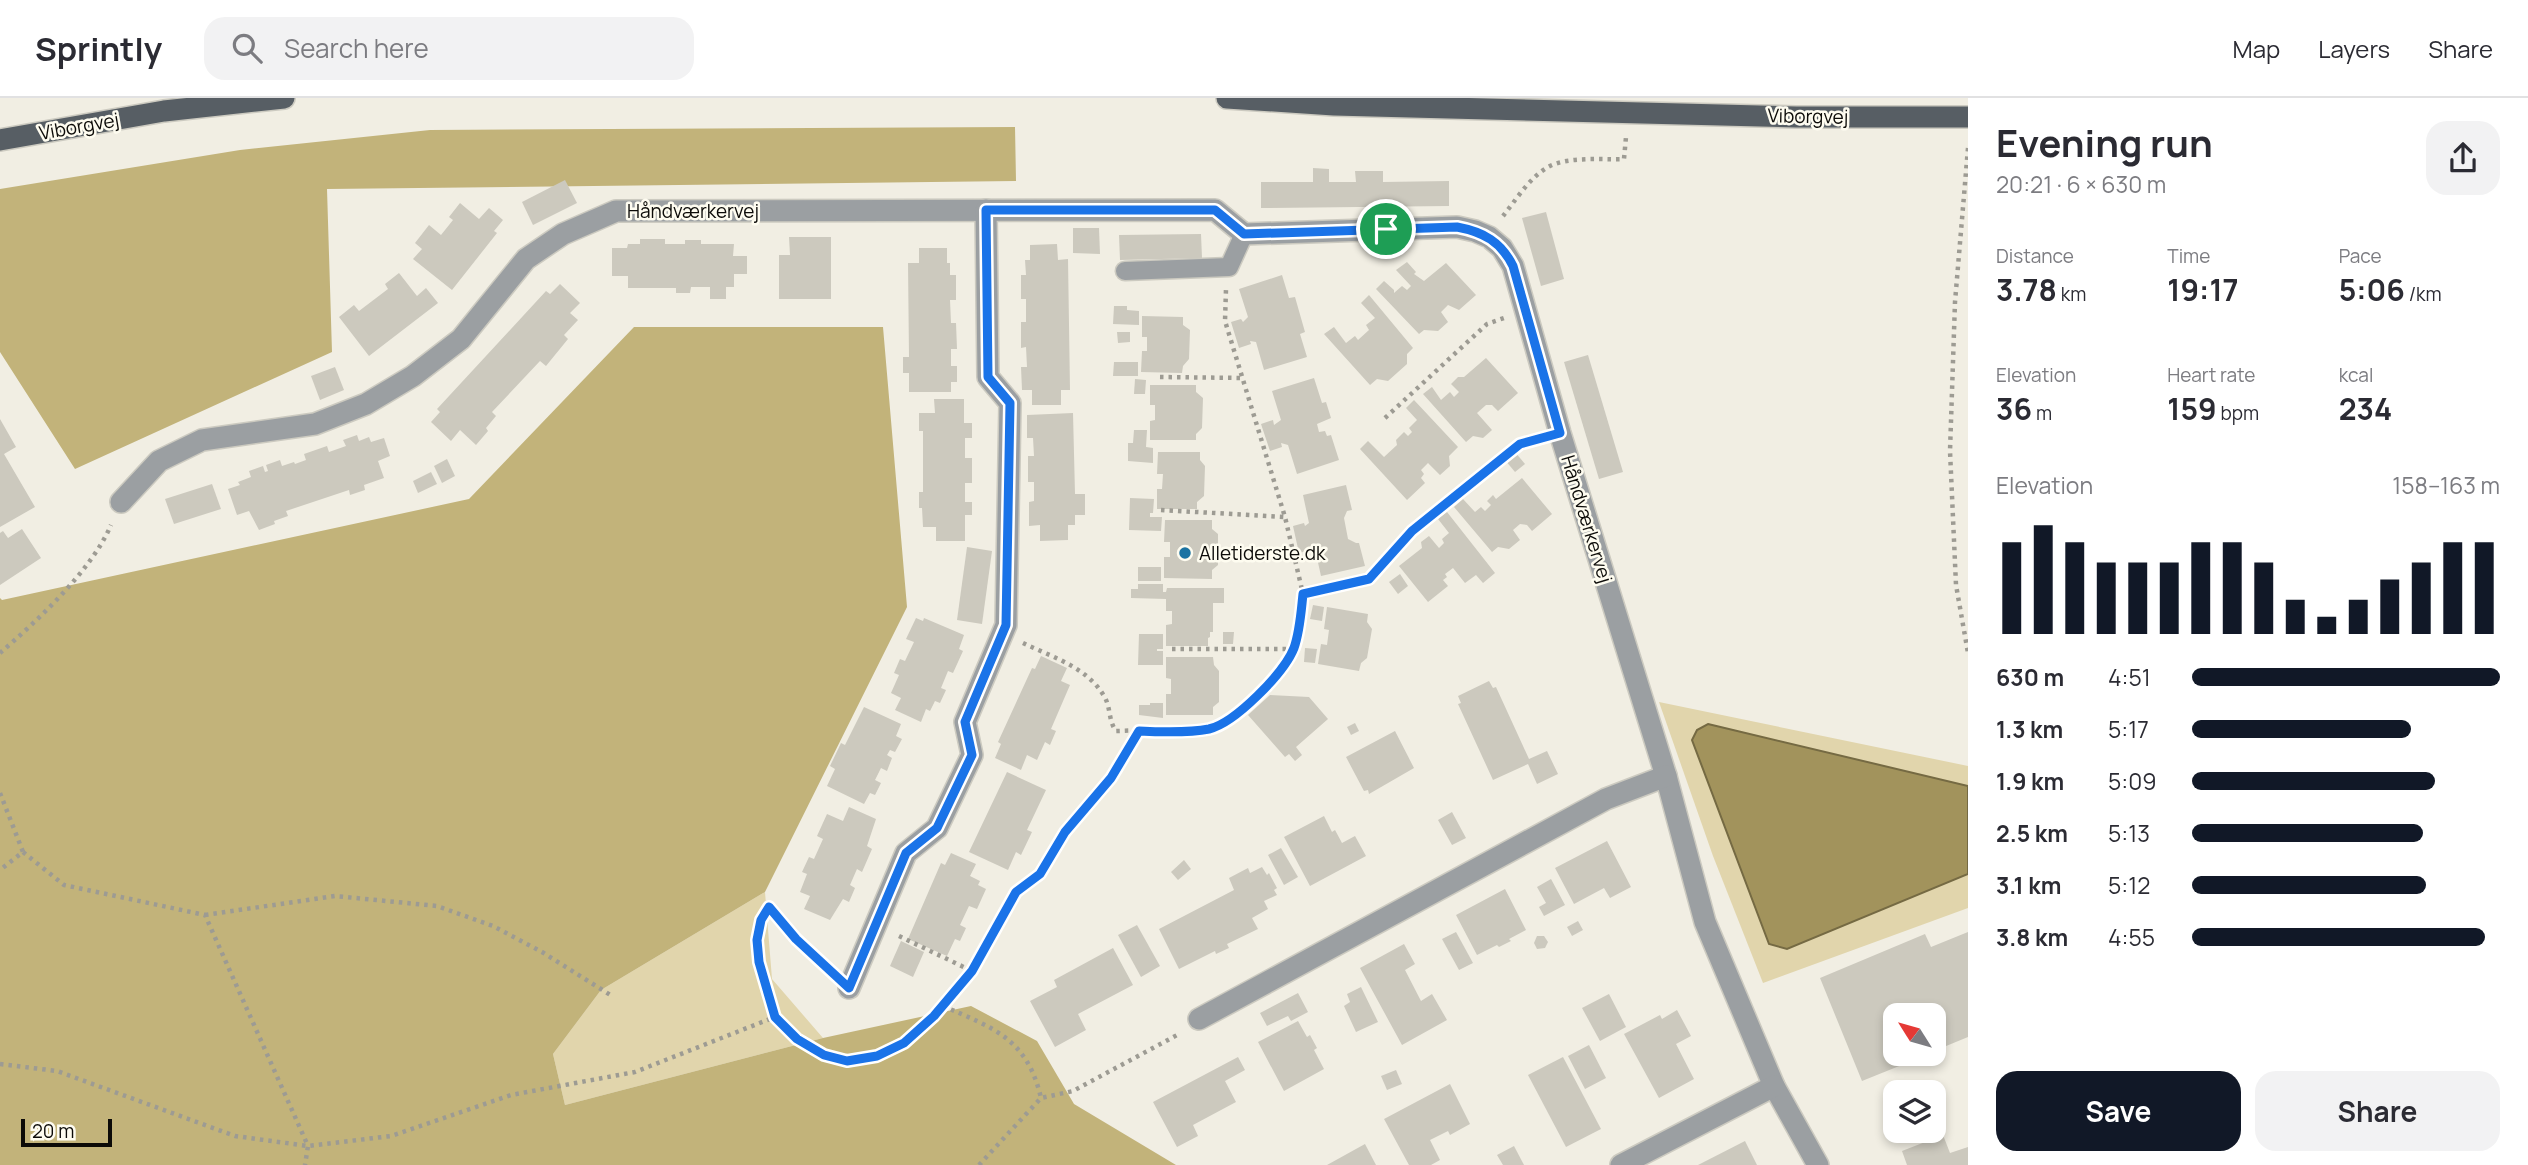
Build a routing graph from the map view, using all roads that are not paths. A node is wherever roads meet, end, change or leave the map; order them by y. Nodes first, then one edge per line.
1 (284, 98) edge
2 (1227, 98) edge
3 (1968, 117) edge
4 (0, 140) edge
5 (986, 210) junction
6 (1244, 234) junction
7 (1125, 271) dead end
8 (121, 502) road end
9 (1666, 776) junction
10 (849, 988) road end
11 (1199, 1019) road end
12 (1774, 1086) junction
13 (1621, 1165) edge
14 (1818, 1165) edge

1 - 4 main road, Viborgvej
2 - 3 main road, Viborgvej
5 - 6 street, Håndværkervej
5 - 8 street, Håndværkervej
5 - 10 street
6 - 7 lane
6 - 9 street, Håndværkervej
9 - 11 street
9 - 12 street, Håndværkervej
12 - 13 street
12 - 14 street, Håndværkervej

